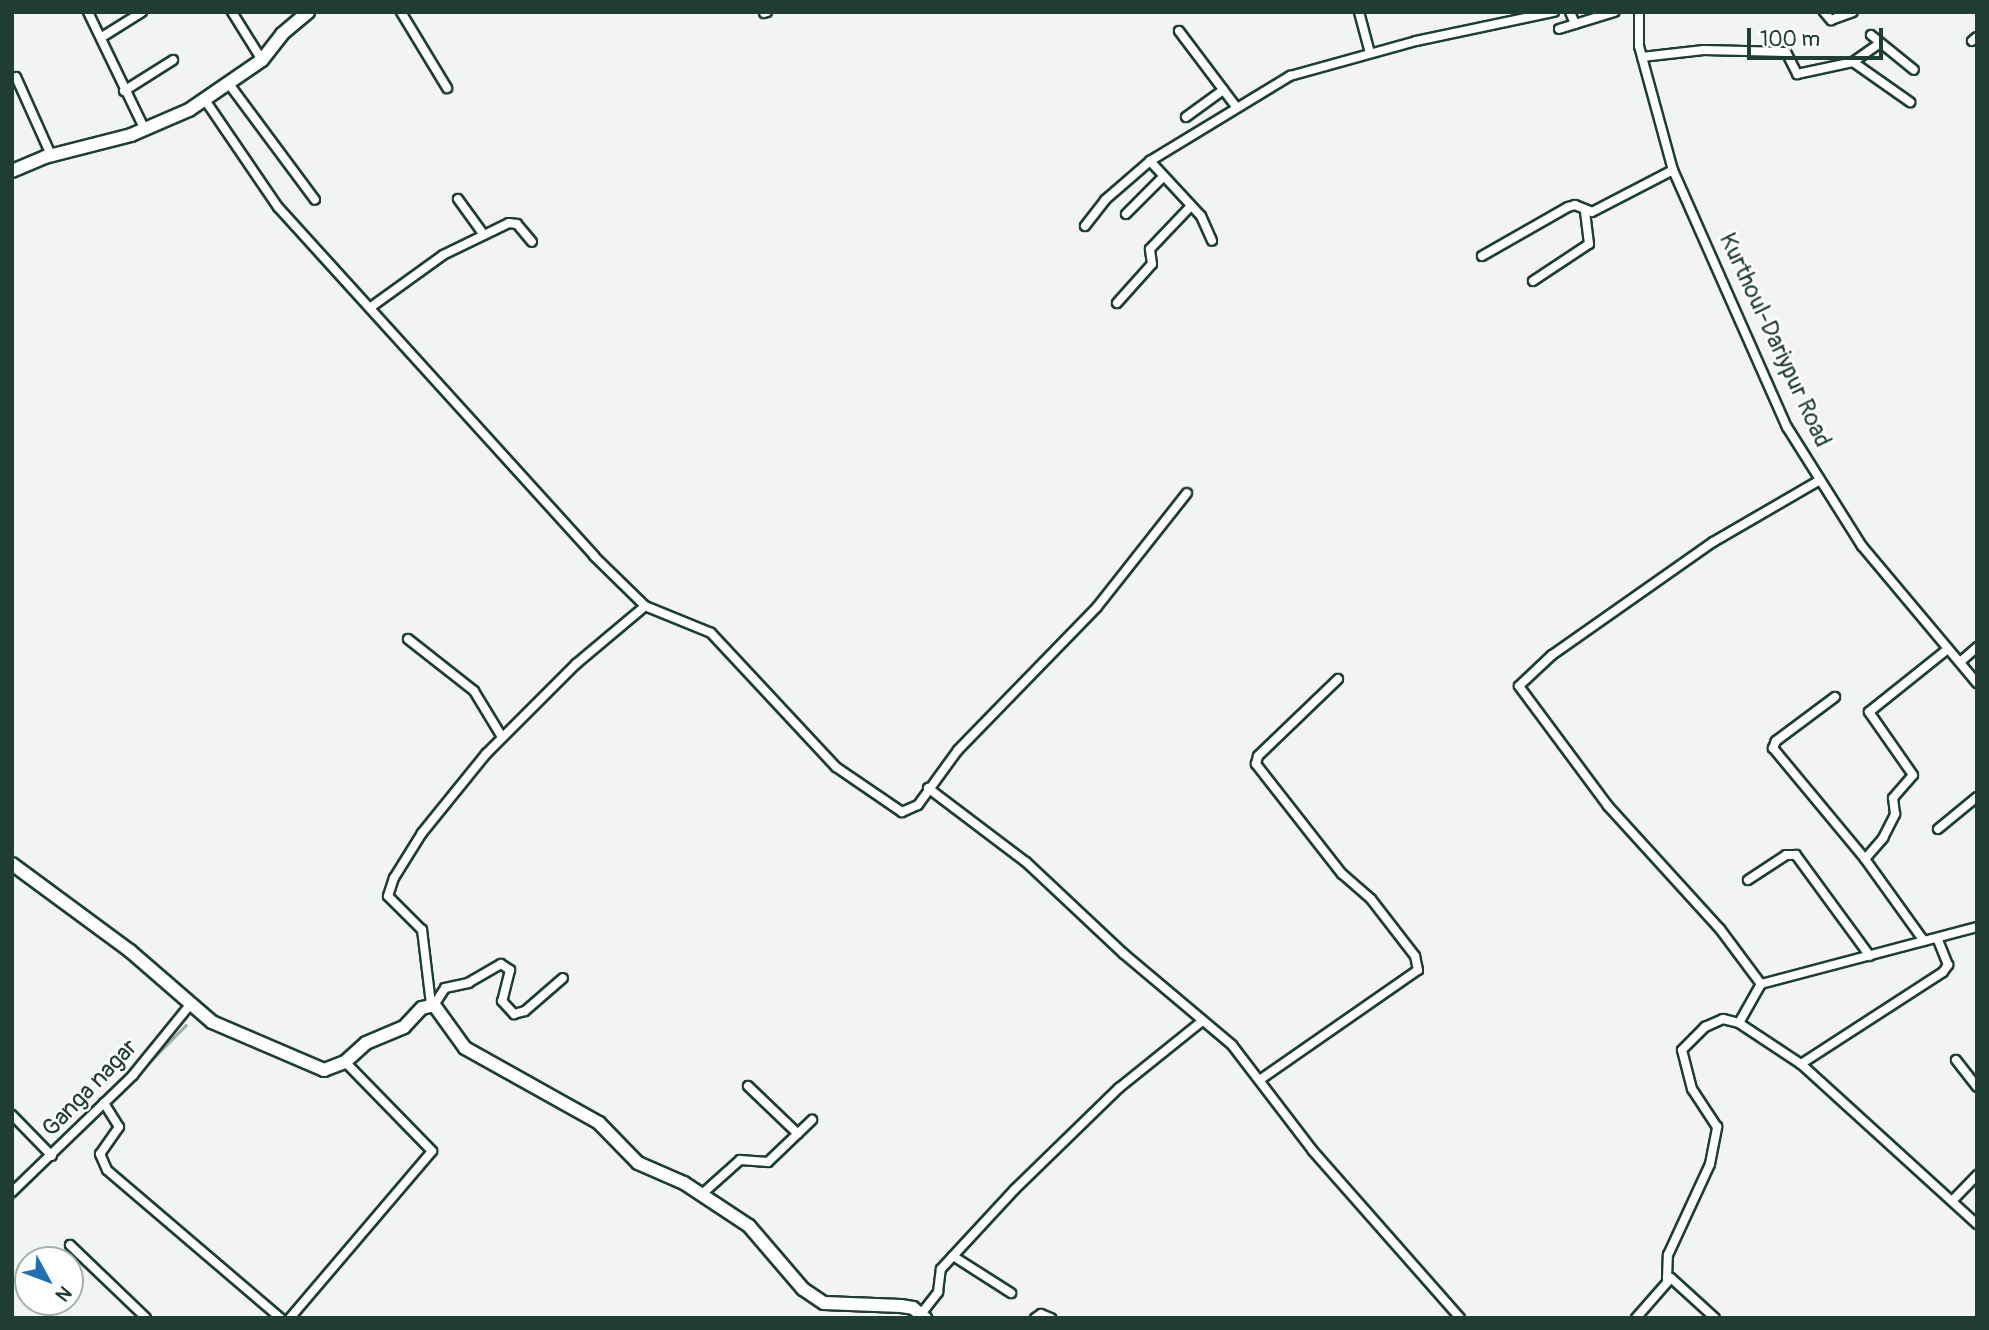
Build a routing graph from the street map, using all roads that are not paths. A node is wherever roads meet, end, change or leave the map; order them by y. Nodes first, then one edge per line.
1 (88, 12) edge
2 (142, 12) edge
3 (232, 12) edge
4 (308, 12) edge
5 (401, 12) edge
6 (1359, 12) edge
7 (1554, 12) edge
8 (1570, 12) edge
9 (1614, 12) edge
10 (1639, 12) edge
11 (1824, 12) edge
12 (1853, 12) edge
13 (1575, 24) junction
14 (1559, 29) dead end
15 (1179, 31) dead end
16 (1871, 35) dead end
17 (102, 37) junction
18 (1880, 43) junction
19 (1370, 53) junction
20 (1642, 57) junction
21 (173, 60) dead end
22 (262, 60) junction
23 (1853, 62) junction
24 (1914, 70) dead end
25 (16, 77) dead end
26 (229, 84) junction
27 (447, 88) dead end
28 (1223, 90) junction
29 (124, 91) junction
30 (205, 100) junction
31 (1910, 102) dead end
32 (1237, 108) junction
33 (1186, 117) dead end
34 (145, 130) junction
35 (51, 155) junction
36 (1150, 161) junction
37 (1673, 170) junction
38 (12, 171) edge
39 (1162, 178) junction
40 (458, 199) dead end
41 (316, 200) dead end
42 (1191, 206) junction
43 (1585, 211) junction
44 (1126, 214) dead end
45 (1085, 226) dead end
46 (484, 235) junction
47 (1212, 241) dead end
48 (532, 242) dead end
49 (1482, 256) dead end
50 (1533, 281) dead end
51 (1117, 303) dead end
52 (370, 307) junction
53 (1821, 480) junction
54 (1187, 494) dead end
55 (645, 606) junction
56 (408, 639) dead end
57 (1977, 647) edge
58 (1948, 649) junction
59 (1960, 662) junction
60 (1338, 679) dead end
61 (1977, 682) edge
62 (1835, 697) dead end
63 (502, 737) junction
64 (928, 788) junction
65 (1977, 797) edge
66 (1938, 830) dead end
67 (1865, 859) junction
68 (12, 864) edge
69 (1748, 880) dead end
70 (1977, 927) edge
71 (1937, 938) junction
72 (1924, 941) junction
73 (1870, 956) junction
74 (563, 978) dead end
75 (1761, 984) junction
76 (432, 1005) junction
77 (189, 1006) junction
78 (1201, 1022) junction
79 (1739, 1023) junction
80 (1955, 1060) dead end
81 (345, 1062) junction
82 (1801, 1064) junction
83 (1261, 1079) junction
84 (748, 1086) dead end
85 (1977, 1087) edge
86 (106, 1106) junction
87 (12, 1115) edge
88 (812, 1120) dead end
89 (798, 1134) junction
90 (52, 1156) junction
91 (1977, 1175) edge
92 (12, 1192) edge
93 (702, 1194) junction
94 (1953, 1200) junction
95 (1977, 1224) edge
96 (70, 1245) dead end
97 (953, 1256) junction
98 (1667, 1279) junction
99 (1011, 1293) dead end
100 (923, 1316) edge
101 (146, 1318) edge
102 (280, 1318) edge
103 (290, 1318) edge
104 (1035, 1318) edge
105 (1051, 1318) edge
106 (1460, 1318) edge
107 (1636, 1318) edge
108 (1715, 1318) edge

1 - 17 street
2 - 17 street
3 - 22 street
4 - 22 street
5 - 27 street
6 - 19 street
7 - 19 street
8 - 13 street
9 - 13 street
10 - 20 street, Kurthoul-Dariypur Road
11 - 12 street
13 - 14 street
15 - 28 street
16 - 18 street
17 - 29 street
18 - 23 street
18 - 24 street
19 - 32 street
20 - 23 street
20 - 37 street, Kurthoul-Dariypur Road
21 - 29 street
22 - 26 street
23 - 31 street
25 - 35 street
26 - 30 street
26 - 41 street
28 - 32 street
28 - 33 street
29 - 34 street
30 - 34 street
30 - 52 street
32 - 36 street
34 - 35 street
35 - 38 street
36 - 39 street
36 - 45 street
37 - 43 street
37 - 53 street, Kurthoul-Dariypur Road
39 - 42 street
39 - 44 street
40 - 46 street
42 - 47 street
42 - 51 street
43 - 49 street
43 - 50 street
46 - 48 street
46 - 52 street
52 - 55 street
53 - 58 street, Kurthoul-Dariypur Road
53 - 75 street
54 - 64 street
55 - 63 street
55 - 64 street
56 - 63 street
57 - 59 street
58 - 59 street, Kurthoul-Dariypur Road
58 - 67 street
59 - 61 street, Kurthoul-Dariypur Road
60 - 83 street
62 - 67 street
63 - 76 street
64 - 78 street
65 - 66 street
67 - 72 street
68 - 77 street
69 - 73 street
70 - 71 street
71 - 72 street
71 - 82 street
72 - 73 street
73 - 75 street
74 - 76 street
75 - 79 street
76 - 81 street
76 - 93 street
77 - 81 street
77 - 86 street, Ganga nagar
78 - 83 street
78 - 97 street
79 - 82 street
79 - 98 street
80 - 85 street
81 - 103 street
82 - 94 street
83 - 106 street
84 - 89 street
86 - 90 street, Ganga nagar
86 - 102 street
87 - 90 street
88 - 89 street
89 - 93 street
90 - 92 street, Ganga nagar
91 - 94 street
93 - 100 street
94 - 95 street
96 - 101 street
97 - 99 street
97 - 100 street
98 - 107 street
98 - 108 street
104 - 105 street

